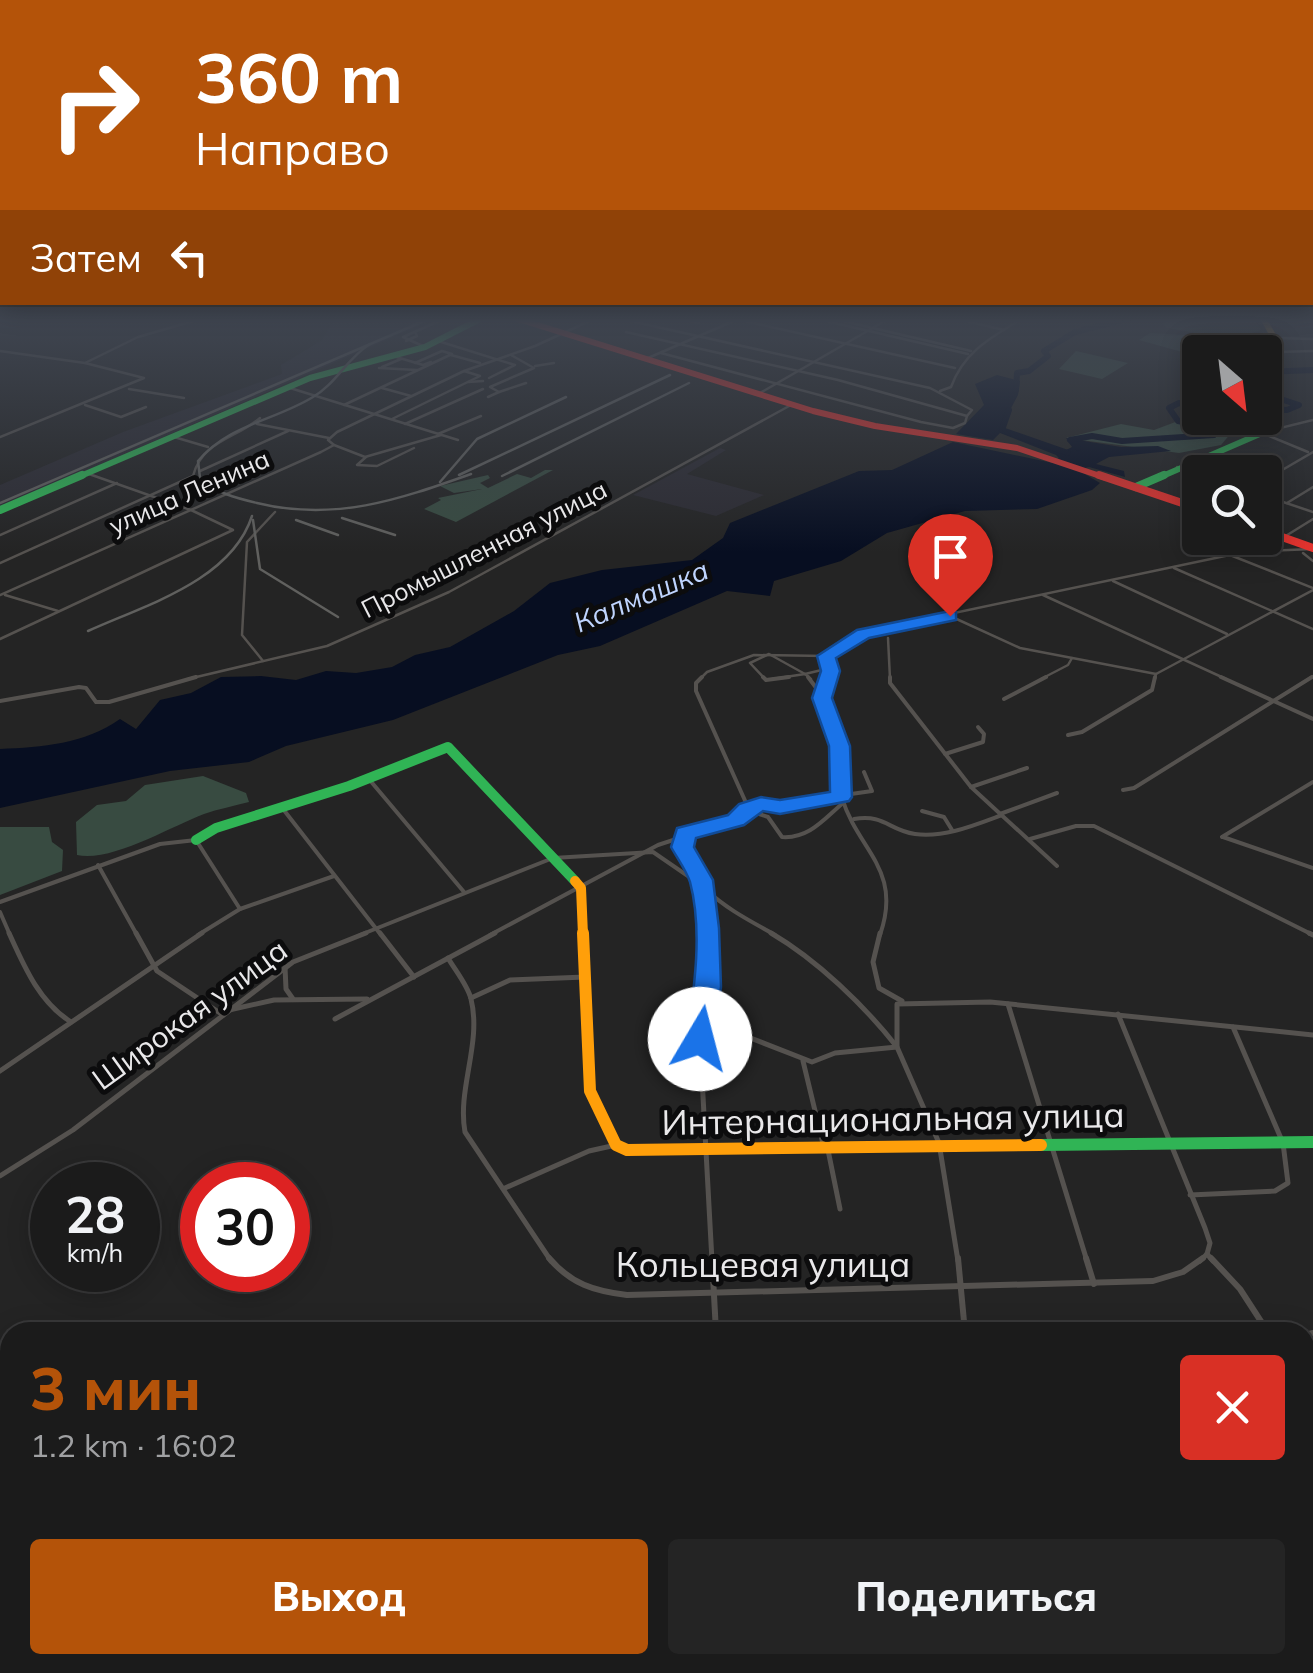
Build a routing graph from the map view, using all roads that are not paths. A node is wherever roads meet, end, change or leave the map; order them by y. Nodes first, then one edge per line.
1 (104, 396) edge
2 (176, 396) edge
3 (266, 396) edge
4 (316, 396) edge
5 (364, 396) edge
6 (412, 396) edge
7 (439, 396) edge
8 (466, 396) edge
9 (763, 396) edge
10 (829, 396) edge
11 (894, 396) edge
12 (947, 396) edge
13 (184, 398) dead end
14 (83, 404) junction
15 (344, 405) junction
16 (791, 405) junction
17 (146, 406) dead end
18 (375, 414) junction
19 (481, 416) dead end
20 (966, 416) junction
21 (260, 418) dead end
22 (391, 420) junction
23 (1313, 420) edge
24 (257, 424) dead end
25 (405, 424) junction
26 (1282, 428) edge
27 (288, 432) junction
28 (440, 435) junction
29 (1257, 435) edge
30 (1267, 435) edge
31 (171, 436) junction
32 (0, 437) edge
33 (329, 438) junction
34 (458, 440) dead end
35 (334, 445) junction
36 (416, 446) junction
37 (208, 447) junction
38 (1312, 453) edge
39 (366, 457) junction
40 (1177, 467) junction
41 (1182, 469) edge
42 (1282, 470) edge
43 (200, 471) dead end
44 (84, 473) junction
45 (116, 483) junction
46 (1135, 487) junction
47 (1313, 488) edge
48 (151, 495) junction
49 (1282, 502) edge
50 (1182, 503) edge
51 (1286, 503) junction
52 (0, 510) edge
53 (191, 510) junction
54 (274, 512) dead end
55 (1313, 512) edge
56 (1313, 522) edge
57 (233, 530) joint
58 (0, 535) edge
59 (1284, 537) joint
60 (1310, 550) edge
61 (1230, 556) junction
62 (1313, 561) edge
63 (0, 563) edge
64 (1174, 568) junction
65 (1112, 580) junction
66 (1313, 589) edge
67 (1, 595) edge
68 (1043, 595) junction
69 (58, 611) junction
70 (1273, 611) junction
71 (950, 616) junction
72 (1313, 628) edge
73 (1226, 634) junction
74 (0, 638) edge
75 (888, 638) dead end
76 (769, 654) junction
77 (826, 656) junction
78 (1072, 658) junction
79 (1182, 660) junction
80 (263, 661) junction
81 (830, 668) junction
82 (802, 674) junction
83 (1156, 674) junction
84 (1313, 676) edge
85 (823, 697) junction
86 (1004, 699) dead end
87 (1272, 700) junction
88 (0, 702) edge
89 (1313, 719) edge
90 (978, 727) dead end
91 (1068, 734) dead end
92 (945, 754) junction
93 (1026, 768) dead end
94 (864, 772) dead end
95 (368, 778) junction
96 (1313, 782) edge
97 (971, 787) junction
98 (1123, 790) dead end
99 (1057, 793) dead end
100 (842, 799) junction
101 (747, 808) junction
102 (283, 809) junction
103 (922, 811) dead end
104 (1001, 815) junction
105 (854, 820) junction
106 (952, 830) junction
107 (908, 832) joint
108 (686, 833) junction
109 (1222, 836) joint
110 (1030, 839) junction
111 (196, 840) junction
112 (647, 851) junction
113 (554, 858) junction
114 (98, 865) junction
115 (1057, 866) dead end
116 (1313, 868) edge
117 (334, 876) junction
118 (701, 885) junction
119 (581, 888) junction
120 (464, 892) junction
121 (0, 902) edge
122 (240, 909) junction
123 (0, 912) edge
124 (376, 928) junction
125 (1313, 935) edge
126 (448, 958) junction
127 (155, 965) junction
128 (285, 966) junction
129 (414, 977) junction
130 (585, 977) junction
131 (471, 998) junction
132 (372, 999) junction
133 (295, 1001) junction
134 (902, 1001) junction
135 (1008, 1004) junction
136 (229, 1010) junction
137 (223, 1014) junction
138 (1118, 1014) junction
139 (335, 1019) dead end
140 (71, 1022) junction
141 (1233, 1027) junction
142 (1313, 1035) edge
143 (700, 1039) junction
144 (897, 1046) junction
145 (803, 1061) junction
146 (0, 1070) edge
147 (1313, 1142) edge
148 (939, 1143) junction
149 (1168, 1143) junction
150 (1283, 1143) junction
151 (616, 1145) junction
152 (1050, 1147) junction
153 (704, 1148) junction
154 (826, 1148) junction
155 (0, 1176) edge
156 (505, 1188) junction
157 (1190, 1195) junction
158 (840, 1209) dead end
159 (1207, 1254) junction
160 (1094, 1284) junction
161 (962, 1289) junction
162 (713, 1294) junction
163 (715, 1322) edge
164 (964, 1322) edge
165 (1261, 1322) edge

1 - 14 street
2 - 13 street
3 - 31 main road
4 - 15 street
5 - 15 street
6 - 18 street
7 - 22 street
8 - 25 street
9 - 16 main road
10 - 20 street
11 - 20 street
12 - 20 street
14 - 17 street
14 - 32 street
15 - 18 street
16 - 46 main road
16 - 80 street, Промышленная улица
18 - 22 street
18 - 33 street
19 - 28 street
21 - 37 street
22 - 25 street
23 - 26 street
24 - 27 street
25 - 28 street
27 - 33 street
27 - 43 street
28 - 34 street
28 - 36 street
29 - 40 main road
30 - 38 street
31 - 37 street
31 - 44 main road
33 - 35 street
35 - 39 street
35 - 53 street, улица Ленина
36 - 39 street
36 - 39 street
37 - 48 street
38 - 42 street
40 - 41 street
40 - 46 main road
44 - 45 street
44 - 52 main road
45 - 48 street
45 - 58 street
46 - 50 main road
47 - 51 street
48 - 53 street
48 - 63 street
49 - 51 street
51 - 55 street
53 - 57 street
53 - 67 street, улица Ленина
54 - 80 street
56 - 59 street
57 - 69 street
59 - 60 main road
60 - 61 street
60 - 62 street
61 - 64 street
61 - 66 street
64 - 65 street
64 - 70 street
65 - 68 street
65 - 73 street
66 - 70 street
67 - 69 street
68 - 71 street
68 - 79 street
69 - 74 street
70 - 72 street
70 - 73 street
71 - 77 street
71 - 78 street
73 - 79 street
75 - 92 street
76 - 77 street
76 - 82 street
76 - 82 street
76 - 101 street
77 - 81 street
78 - 83 street
78 - 86 street
79 - 83 street
79 - 87 street
80 - 88 street, Промышленная улица
81 - 82 street
81 - 85 street
82 - 85 street
83 - 91 street
84 - 87 street
85 - 100 street
87 - 89 street
87 - 98 street
90 - 92 street
92 - 97 street
93 - 97 street
94 - 100 street
95 - 102 main road
95 - 113 main road
95 - 120 street
96 - 109 street
97 - 104 street
99 - 104 street
100 - 101 street
100 - 101 street
100 - 105 street
101 - 108 street
102 - 111 main road
102 - 117 street
103 - 106 street
104 - 106 street
104 - 110 street
105 - 107 street
105 - 134 street
106 - 107 street
108 - 112 street
108 - 118 street
109 - 116 street
110 - 115 street
110 - 125 street
111 - 114 street
111 - 122 street
112 - 113 street, Широкая улица
112 - 118 street
112 - 119 street
113 - 119 main road
113 - 120 street, Широкая улица
114 - 121 street
114 - 127 street
117 - 122 street
117 - 124 street
118 - 143 street
118 - 144 street
119 - 126 street
119 - 130 main road
120 - 124 street, Широкая улица
122 - 127 street
123 - 140 street
124 - 128 street, Широкая улица
124 - 129 street
126 - 129 street
126 - 131 street
127 - 137 street
127 - 140 street
128 - 133 street
128 - 136 street, Широкая улица
129 - 132 street
130 - 131 street
130 - 151 main road
131 - 156 street, Кольцевая улица
132 - 133 street
132 - 139 street
133 - 136 street
134 - 135 street
134 - 144 street
135 - 138 street
135 - 152 street
136 - 137 street, Широкая улица
137 - 155 street, Широкая улица
138 - 141 street
138 - 149 street
140 - 146 street
141 - 142 street
141 - 150 street
143 - 145 street
143 - 153 street
144 - 145 street
144 - 148 street
145 - 154 street
147 - 150 main road, Интернациональная улица
148 - 152 main road, Интернациональная улица
148 - 154 main road, Интернациональная улица
148 - 161 street
149 - 150 main road, Интернациональная улица
149 - 152 main road, Интернациональная улица
149 - 157 street
150 - 157 street
151 - 153 main road, Интернациональная улица
151 - 156 street
152 - 160 street
153 - 154 main road, Интернациональная улица
153 - 162 street
154 - 158 street
156 - 162 street, Кольцевая улица
157 - 159 street
159 - 160 street, Кольцевая улица
159 - 165 street
160 - 161 street, Кольцевая улица
161 - 162 street, Кольцевая улица
161 - 164 street
162 - 163 street

